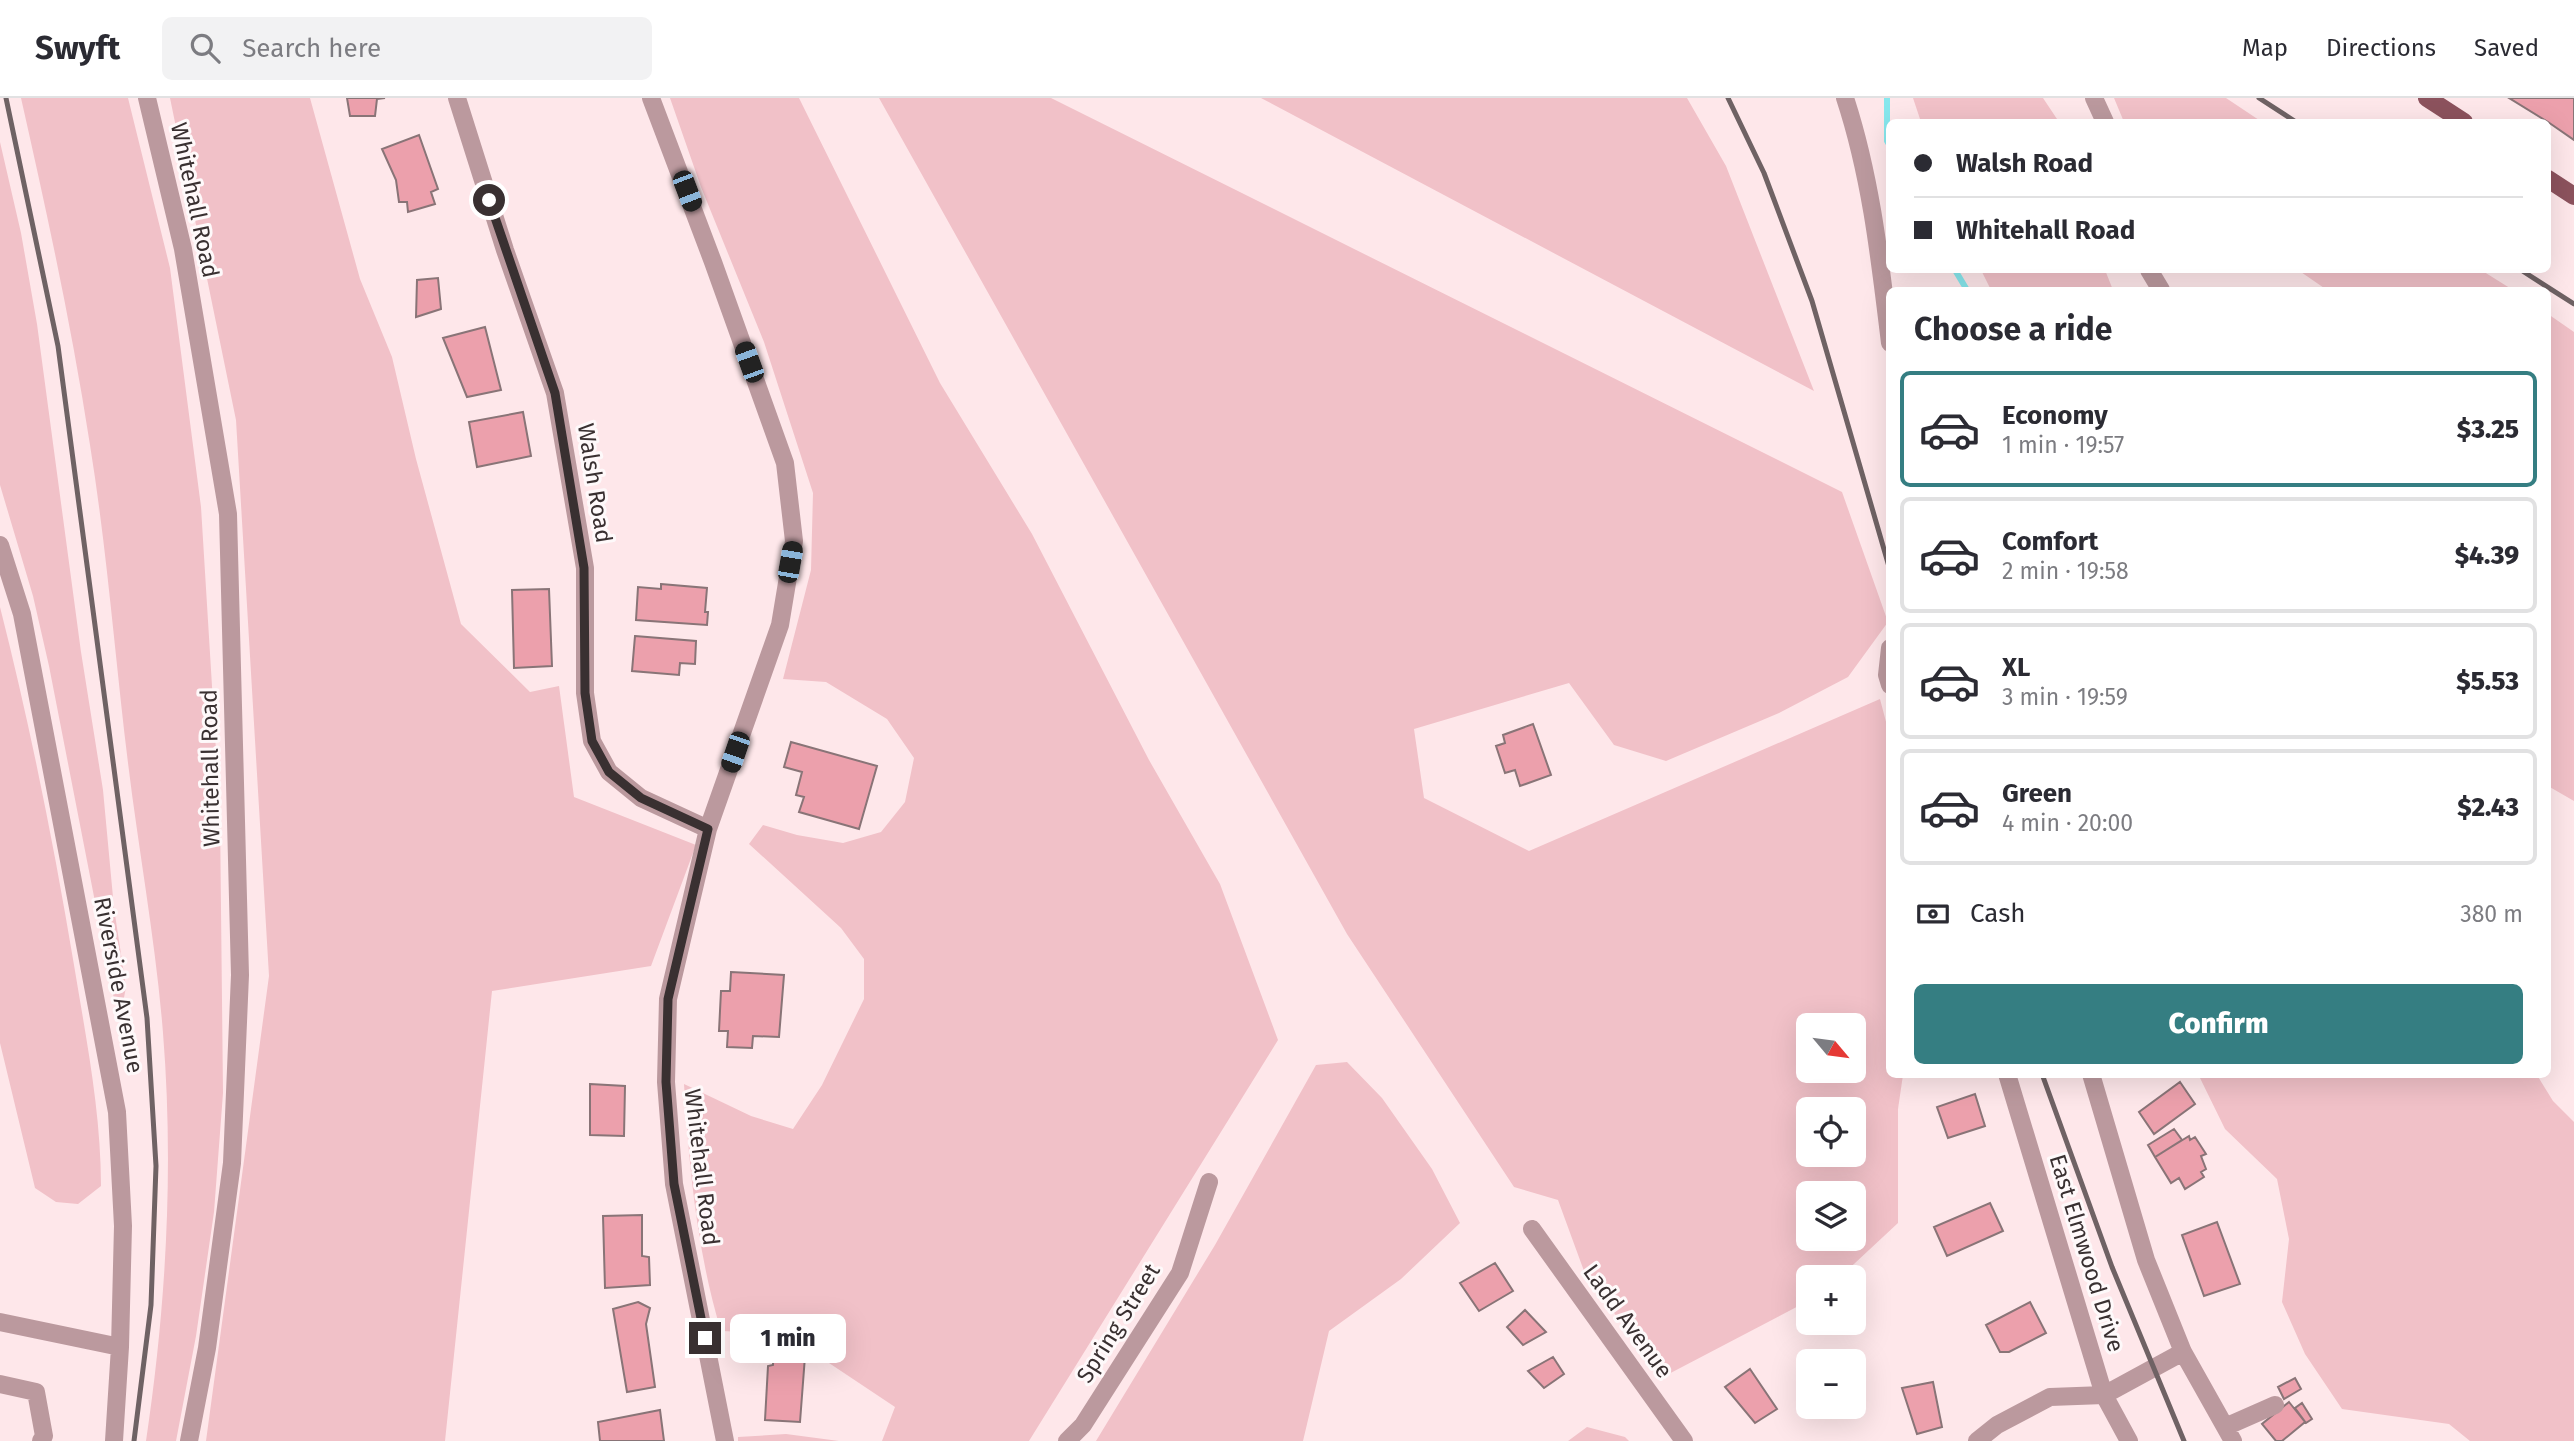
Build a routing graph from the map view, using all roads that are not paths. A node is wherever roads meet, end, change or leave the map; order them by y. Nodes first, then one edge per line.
1 (147, 98) edge
2 (457, 98) edge
3 (651, 98) edge
4 (1845, 98) edge
5 (2094, 98) edge
6 (2427, 98) edge
7 (2104, 119) edge
8 (2459, 119) edge
9 (2551, 181) edge
10 (2574, 196) edge
11 (1886, 310) edge
12 (0, 545) edge
13 (708, 829) junction
14 (2008, 1078) edge
15 (2092, 1078) edge
16 (1209, 1182) dead end
17 (1532, 1229) dead end
18 (0, 1322) edge
19 (120, 1347) junction
20 (2183, 1352) junction
21 (0, 1384) edge
22 (2104, 1395) junction
23 (2275, 1405) dead end
24 (2229, 1434) edge
25 (41, 1441) edge
26 (114, 1441) edge
27 (189, 1441) edge
28 (725, 1441) edge
29 (1068, 1441) edge
30 (1684, 1441) edge
31 (1977, 1441) edge
32 (2129, 1441) edge

1 - 27 street, Whitehall Road
2 - 13 street, Walsh Road
3 - 13 street, Whitehall Road
4 - 11 street
5 - 7 street
6 - 8 main road
9 - 10 main road
12 - 19 street, Riverside Avenue
13 - 28 street, Whitehall Road
14 - 22 street, East Elmwood Drive
15 - 20 street
16 - 29 street, Spring Street
17 - 30 street, Ladd Avenue
18 - 19 street
19 - 26 street, Riverside Avenue
20 - 22 street
20 - 24 street
21 - 25 street
22 - 31 street
22 - 32 street, East Elmwood Drive
23 - 24 street

